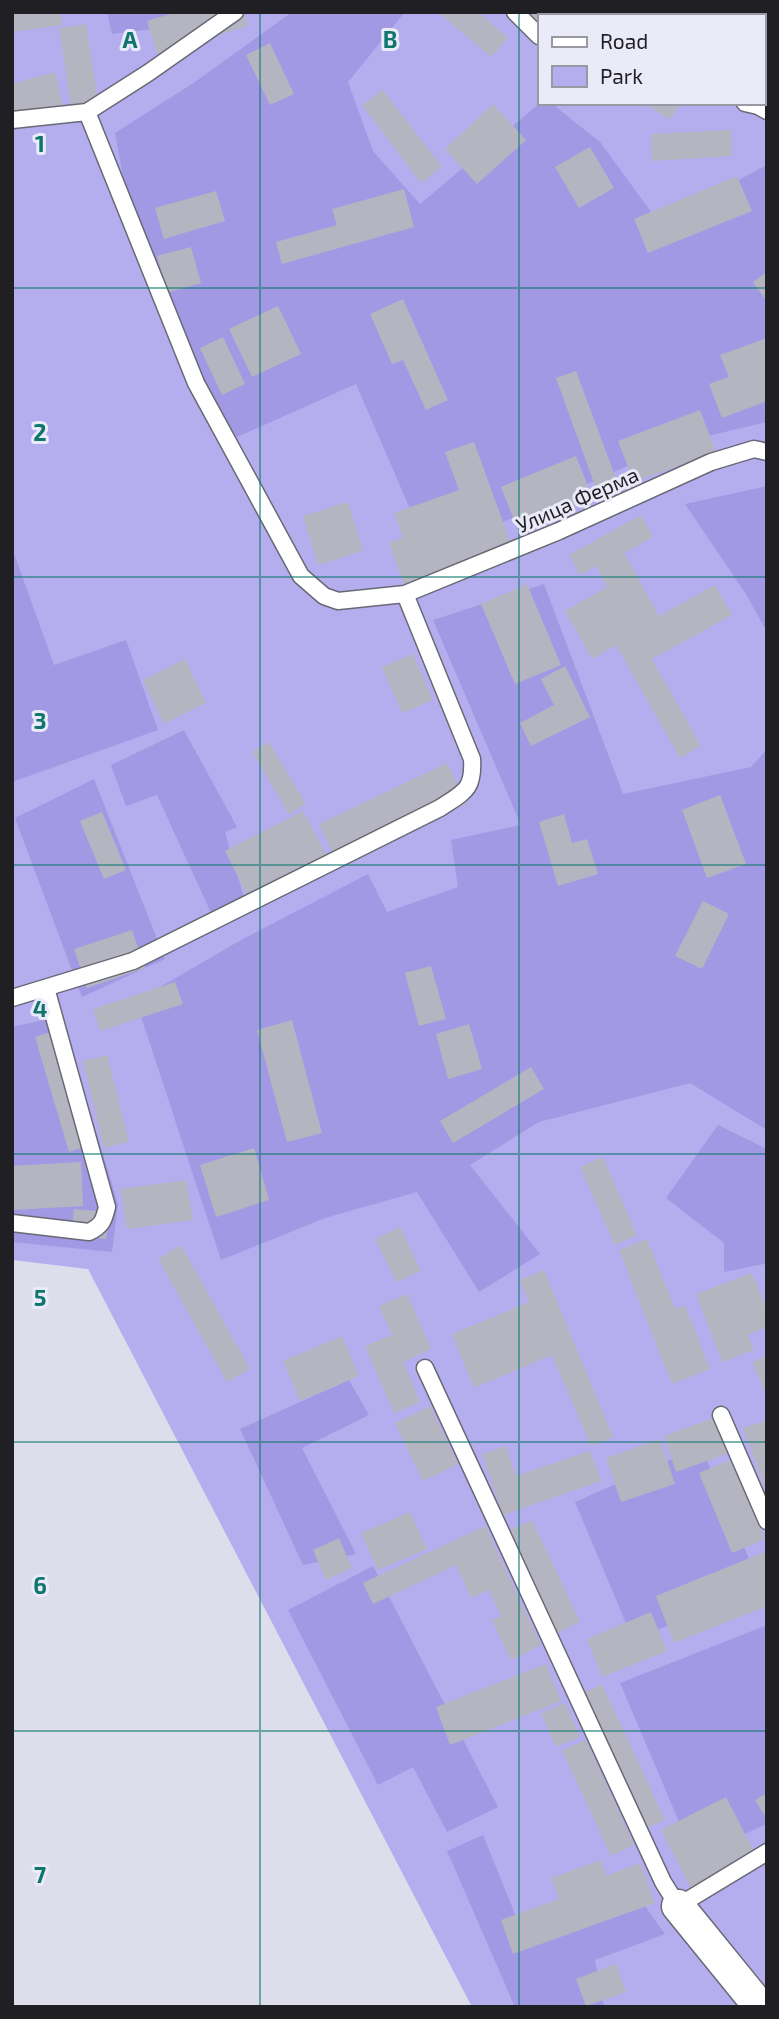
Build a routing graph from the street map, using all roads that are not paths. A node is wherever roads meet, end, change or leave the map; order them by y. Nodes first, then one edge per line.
1 (235, 12) edge
2 (515, 12) edge
3 (538, 35) edge
4 (87, 112) junction
5 (12, 120) edge
6 (767, 452) edge
7 (405, 594) junction
8 (46, 988) junction
9 (12, 998) edge
10 (12, 1223) edge
11 (425, 1368) dead end
12 (721, 1415) dead end
13 (767, 1521) edge
14 (767, 1852) edge
15 (678, 1906) junction
16 (760, 2007) edge

1 - 4 lane
2 - 3 lane
4 - 5 lane
4 - 7 lane, Улица Ферма
6 - 7 lane, Улица Ферма
7 - 8 lane
8 - 9 lane
8 - 10 lane
11 - 15 lane
12 - 13 lane
14 - 15 lane
15 - 16 street

